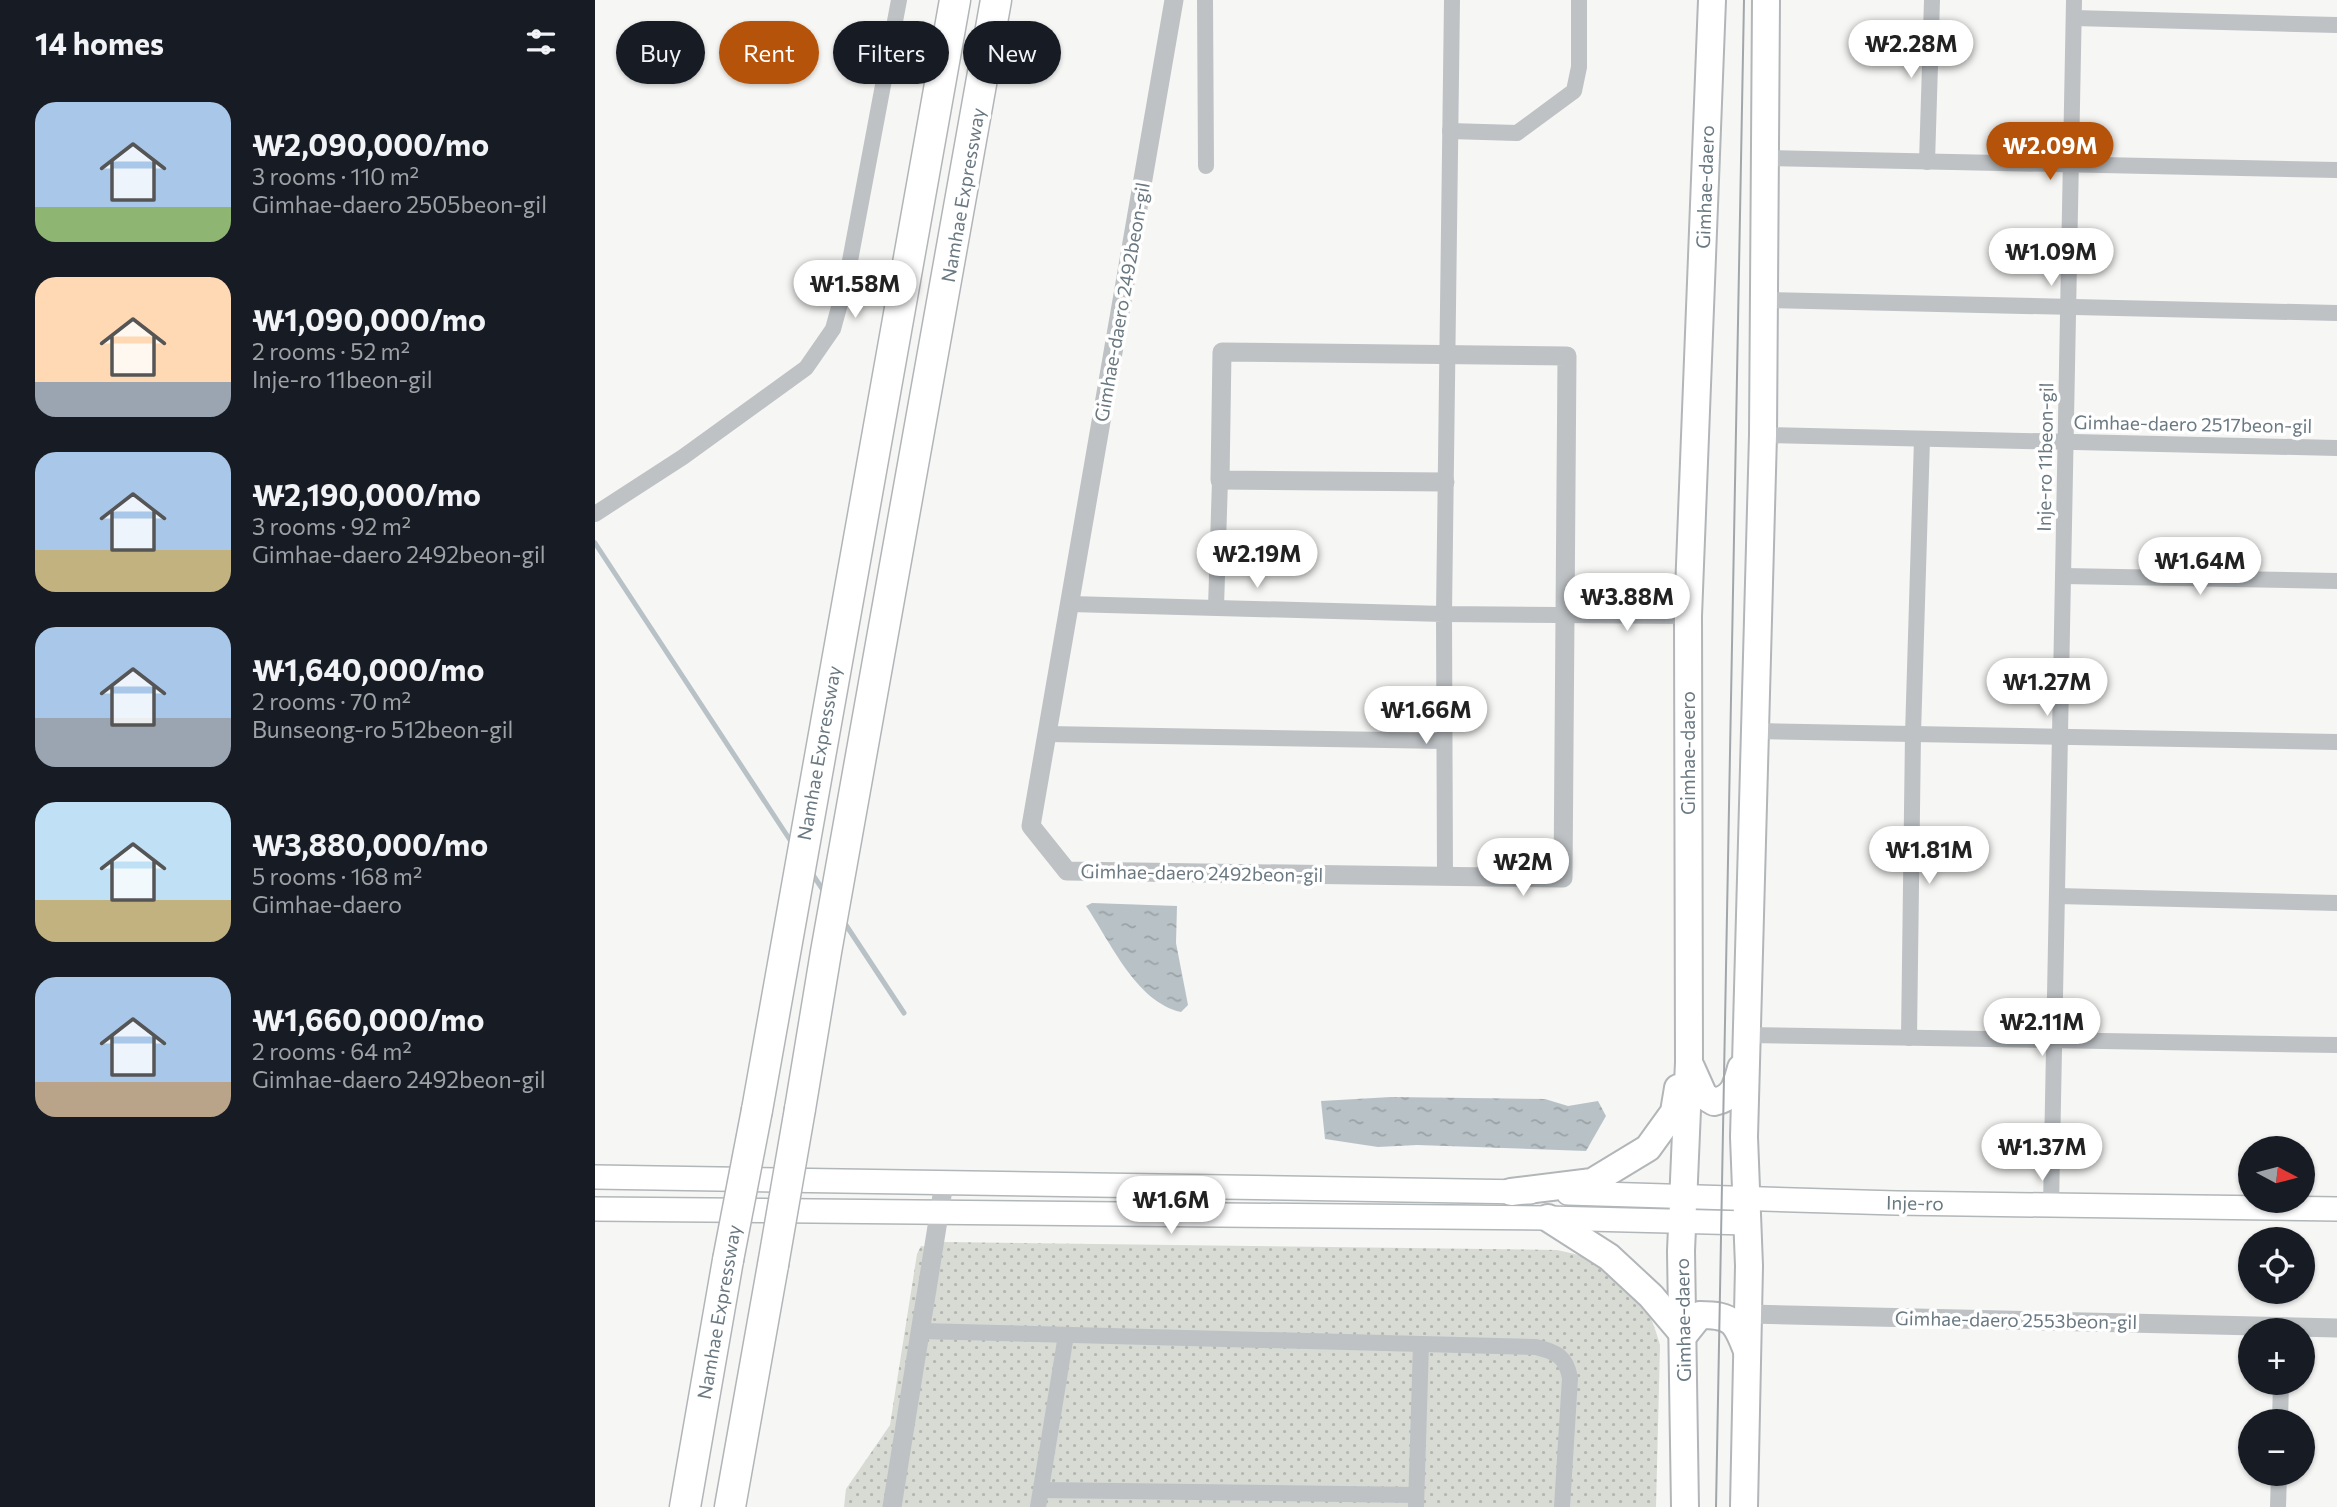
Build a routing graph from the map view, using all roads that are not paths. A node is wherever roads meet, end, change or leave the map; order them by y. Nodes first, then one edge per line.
1 (899, 0) edge
2 (955, 0) edge
3 (998, 0) edge
4 (1174, 0) edge
5 (1205, 0) edge
6 (1452, 0) edge
7 (1579, 0) edge
8 (1712, 0) edge
9 (1766, 0) edge
10 (1932, 0) edge
11 (2074, 0) edge
12 (2074, 18) junction
13 (2337, 25) edge
14 (1450, 131) junction
15 (1764, 158) junction
16 (1927, 162) junction
17 (2071, 164) junction
18 (1206, 166) dead end
19 (2337, 170) edge
20 (1763, 300) junction
21 (2069, 307) junction
22 (2337, 313) edge
23 (1447, 355) junction
24 (1763, 435) junction
25 (1922, 439) junction
26 (2066, 442) junction
27 (2337, 448) edge
28 (1220, 480) junction
29 (1445, 482) junction
30 (599, 511) edge
31 (2063, 576) junction
32 (2337, 581) edge
33 (1070, 604) junction
34 (1216, 607) junction
35 (1444, 614) junction
36 (1566, 615) junction
37 (1688, 616) junction
38 (1757, 731) junction
39 (1047, 734) junction
40 (1913, 734) junction
41 (2060, 737) junction
42 (1444, 741) junction
43 (2337, 742) edge
44 (1445, 877) junction
45 (2057, 896) junction
46 (2337, 903) edge
47 (1689, 1024) junction
48 (1909, 1038) junction
49 (2055, 1040) junction
50 (1747, 1041) junction
51 (2337, 1045) edge
52 (1689, 1062) junction
53 (595, 1177) edge
54 (944, 1183) junction
55 (1511, 1192) junction
56 (1682, 1195) junction
57 (2052, 1206) junction
58 (595, 1209) edge
59 (2337, 1209) edge
60 (1747, 1211) junction
61 (939, 1212) junction
62 (1548, 1218) junction
63 (1682, 1222) junction
64 (1749, 1314) junction
65 (2238, 1327) edge
66 (2315, 1328) edge
67 (2337, 1328) edge
68 (921, 1331) junction
69 (1066, 1335) junction
70 (1684, 1335) junction
71 (1421, 1344) junction
72 (1748, 1352) junction
73 (2279, 1486) edge
74 (1041, 1490) junction
75 (1416, 1501) edge
76 (685, 1507) edge
77 (730, 1507) edge
78 (892, 1507) edge
79 (1038, 1507) edge
80 (1562, 1507) edge
81 (1685, 1507) edge
82 (1744, 1507) edge
83 (2278, 1507) edge

1 - 30 street
2 - 76 highway, Namhae Expressway, bridge
3 - 77 highway, Namhae Expressway, bridge
4 - 33 street, Gimhae-daero 2492beon-gil
5 - 18 street
6 - 14 street
7 - 14 street
8 - 37 main road, Gimhae-daero
9 - 15 main road
10 - 16 street
11 - 12 street, Inje-ro 11beon-gil
12 - 13 street
12 - 17 street, Inje-ro 11beon-gil
14 - 23 street
15 - 16 street
15 - 20 main road
16 - 17 street
17 - 19 street
17 - 21 street, Inje-ro 11beon-gil
20 - 21 street
20 - 24 main road
21 - 22 street
21 - 26 street, Inje-ro 11beon-gil
23 - 28 street, Gimhae-daero 2492beon-gil
23 - 29 street
23 - 36 street, Gimhae-daero 2492beon-gil
24 - 25 street, Gimhae-daero 2517beon-gil
24 - 38 main road
25 - 26 street, Gimhae-daero 2517beon-gil
25 - 40 street
26 - 27 street, Gimhae-daero 2517beon-gil
26 - 31 street, Inje-ro 11beon-gil
28 - 29 street
28 - 34 street, Gimhae-daero 2492beon-gil
29 - 35 street
31 - 32 street
31 - 41 street, Inje-ro 11beon-gil
33 - 34 street
33 - 39 street, Gimhae-daero 2492beon-gil
34 - 35 street
35 - 36 street
35 - 42 street
36 - 37 street
36 - 44 street, Gimhae-daero 2492beon-gil
37 - 47 main road, Gimhae-daero
38 - 40 street
38 - 50 main road
39 - 42 street
39 - 44 street, Gimhae-daero 2492beon-gil
40 - 41 street
40 - 48 street
41 - 43 street
41 - 45 street, Inje-ro 11beon-gil
42 - 44 street
45 - 46 street
45 - 49 street, Inje-ro 11beon-gil
47 - 52 main road, Gimhae-daero
47 - 55 main road
48 - 49 street
48 - 50 street
49 - 51 street
49 - 57 street, Inje-ro 11beon-gil
50 - 52 main road
50 - 60 main road
52 - 56 main road, Gimhae-daero
53 - 54 main road
54 - 55 main road
54 - 61 street
55 - 56 main road
56 - 60 main road
56 - 63 main road, Gimhae-daero
57 - 59 main road, Inje-ro
57 - 60 main road, Inje-ro
58 - 61 main road
60 - 63 main road
60 - 64 main road
61 - 62 main road
61 - 68 street
62 - 63 main road
62 - 70 main road
63 - 70 main road, Gimhae-daero
64 - 65 street, Gimhae-daero 2553beon-gil
64 - 72 main road
66 - 67 street, Gimhae-daero 2553beon-gil
68 - 69 street
68 - 78 street
69 - 71 street
69 - 74 street
70 - 72 main road
70 - 81 main road, Gimhae-daero
71 - 75 street
71 - 80 street
72 - 82 main road
73 - 83 street
74 - 75 street
74 - 79 street

